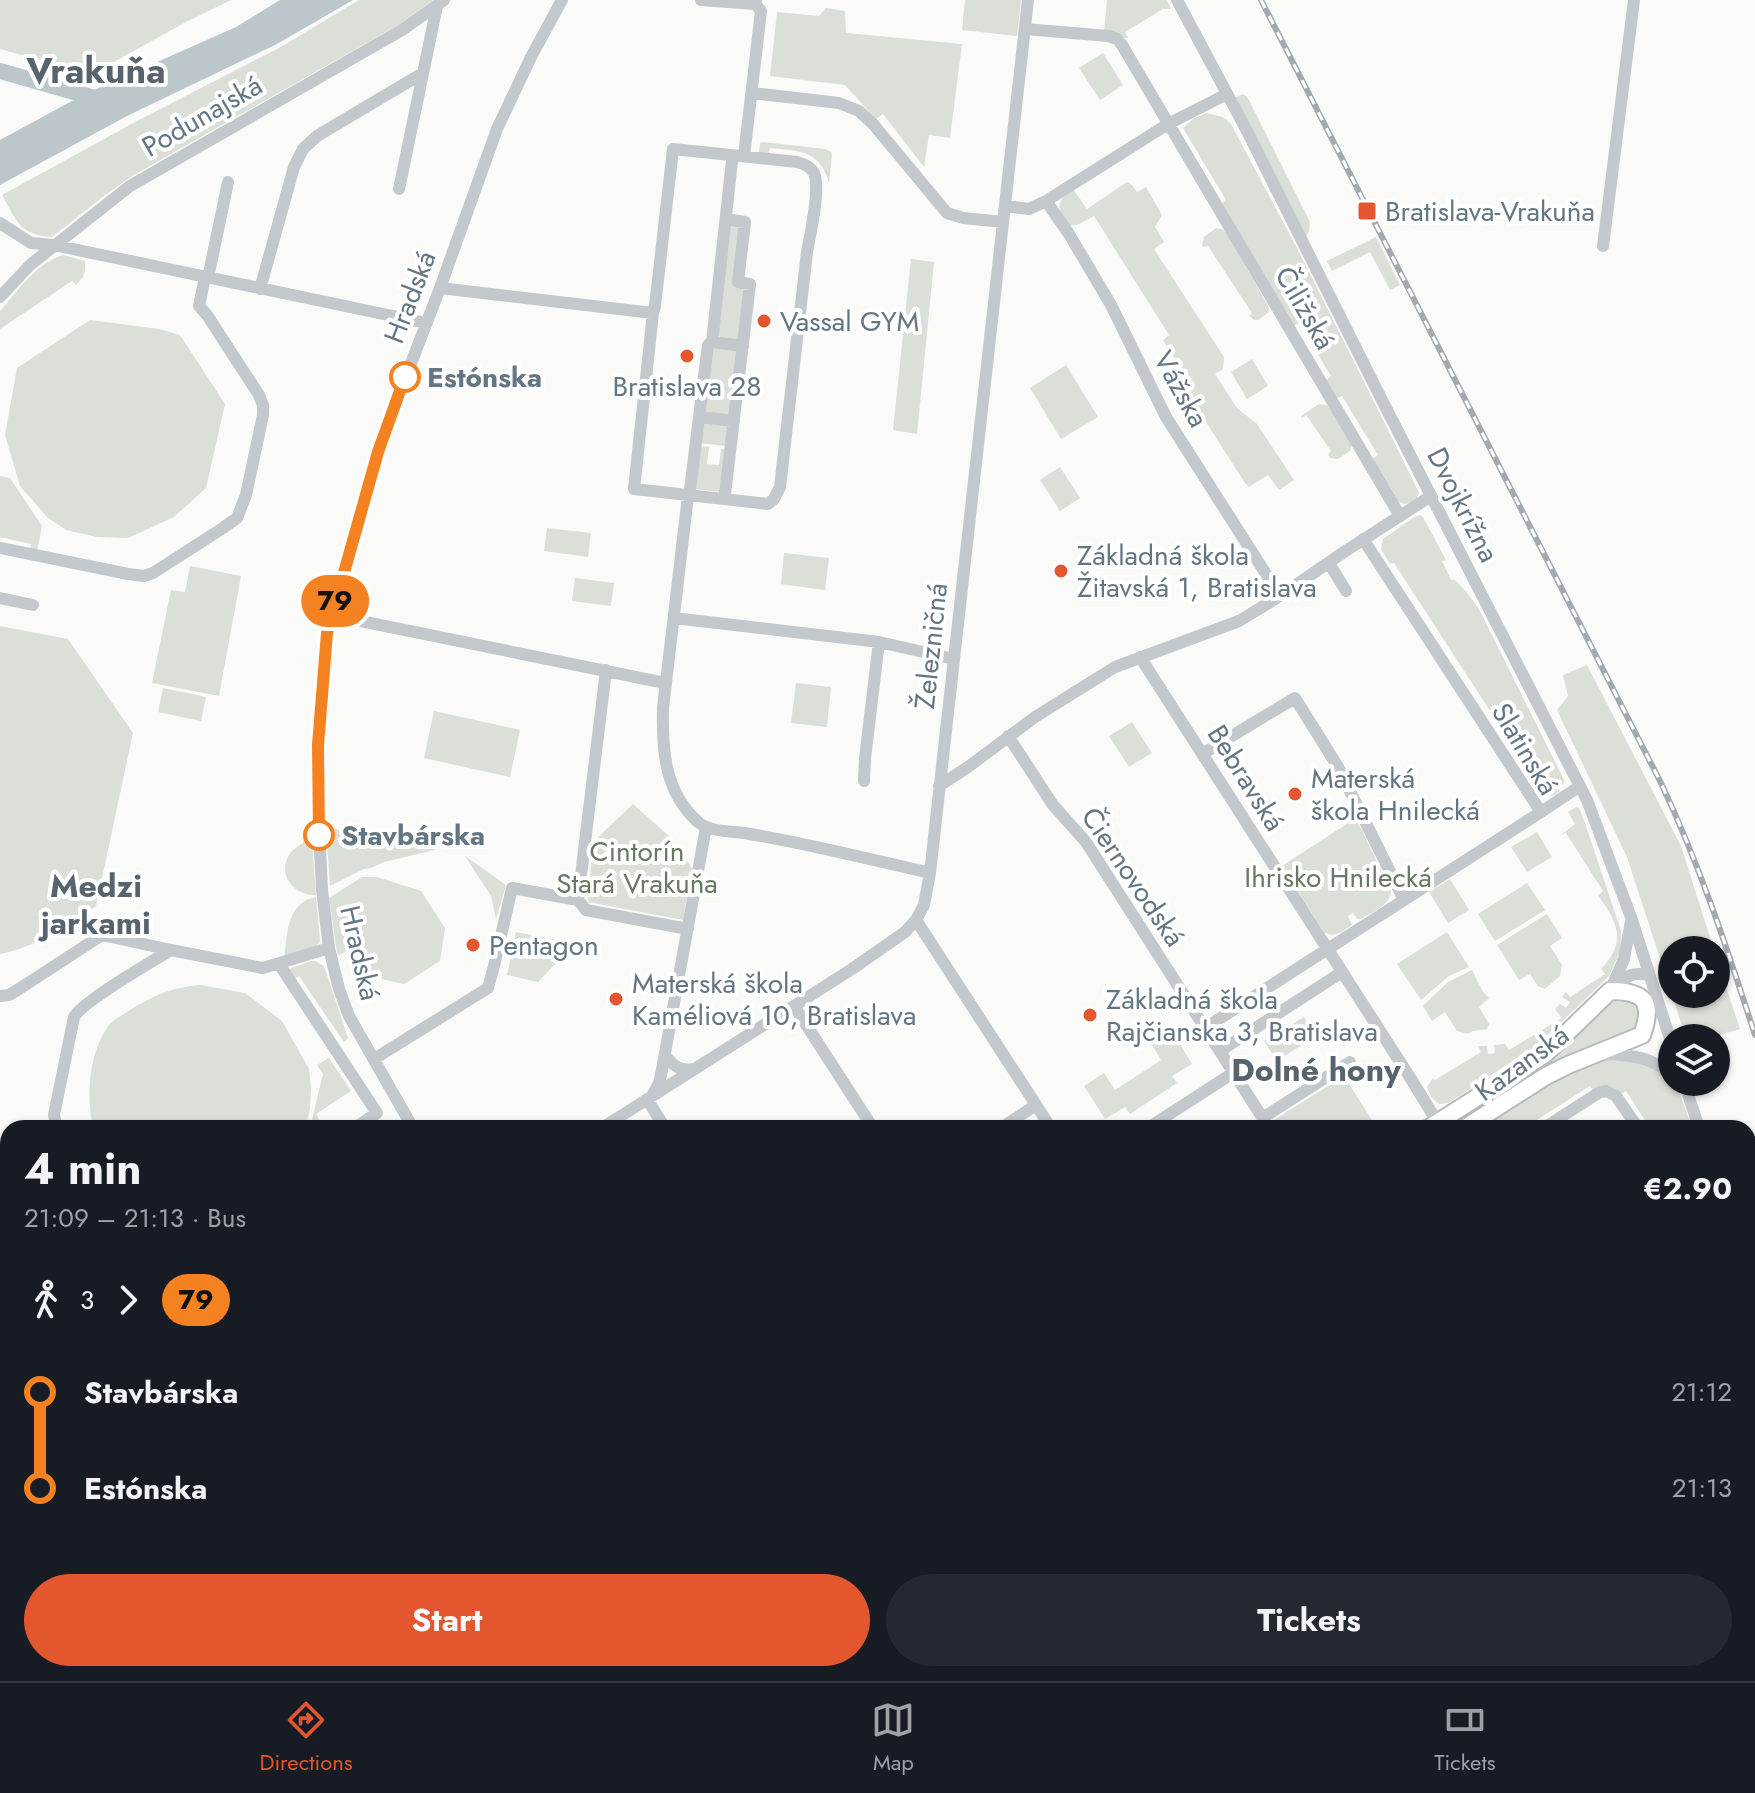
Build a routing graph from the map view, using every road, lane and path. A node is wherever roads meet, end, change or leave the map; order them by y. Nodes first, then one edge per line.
1 (562, 0) edge
2 (701, 0) edge
3 (1028, 0) edge
4 (1177, 0) edge
5 (1634, 0) edge
6 (756, 2) edge
7 (441, 3) edge
8 (1025, 29) junction
9 (423, 73) junction
10 (752, 93) junction
11 (1227, 94) junction
12 (1168, 124) junction
13 (738, 158) junction
14 (228, 182) dead end
15 (399, 189) dead end
16 (1046, 201) junction
17 (1005, 206) junction
18 (726, 219) junction
19 (1003, 222) junction
20 (0, 223) edge
21 (54, 245) junction
22 (1603, 246) dead end
23 (721, 264) junction
24 (740, 266) junction
25 (206, 278) junction
26 (440, 288) junction
27 (260, 289) junction
28 (0, 297) edge
29 (653, 313) junction
30 (426, 323) junction
31 (712, 342) junction
32 (743, 346) junction
33 (700, 417) junction
34 (734, 421) junction
35 (689, 493) junction
36 (725, 494) dead end
37 (1431, 496) junction
38 (1400, 516) junction
39 (1363, 539) junction
40 (0, 548) edge
41 (1329, 563) junction
42 (1346, 591) dead end
43 (1280, 596) junction
44 (0, 598) edge
45 (33, 605) dead end
46 (331, 615) junction
47 (674, 618) junction
48 (879, 642) junction
49 (1140, 657) junction
50 (954, 659) junction
51 (606, 670) junction
52 (665, 683) junction
53 (1008, 736) junction
54 (944, 740) junction
55 (1202, 754) junction
56 (968, 767) junction
57 (864, 781) dead end
58 (939, 786) junction
59 (1580, 786) junction
60 (1541, 812) junction
61 (706, 827) junction
62 (930, 873) junction
63 (578, 900) junction
64 (1404, 900) junction
65 (1631, 917) junction
66 (916, 920) junction
67 (688, 929) junction
68 (329, 948) junction
69 (171, 950) junction
70 (1327, 950) junction
71 (279, 964) junction
72 (1342, 972) junction
73 (1649, 975) junction
74 (1610, 991) junction
75 (0, 996) edge
76 (794, 1006) junction
77 (1664, 1021) junction
78 (1665, 1024) edge
79 (1205, 1028) junction
80 (1642, 1035) junction
81 (1220, 1051) junction
82 (1597, 1053) junction
83 (665, 1055) junction
84 (374, 1059) junction
85 (1350, 1062) dead end
86 (1658, 1065) edge
87 (695, 1069) junction
88 (1233, 1073) junction
89 (1687, 1096) edge
90 (649, 1098) junction
91 (1036, 1105) junction
92 (55, 1120) edge
93 (367, 1120) edge
94 (408, 1120) edge
95 (615, 1120) edge
96 (661, 1120) edge
97 (868, 1120) edge
98 (1013, 1120) edge
99 (1046, 1120) edge
100 (1160, 1120) edge
101 (1262, 1120) edge
102 (1268, 1120) edge
103 (1433, 1120) edge
104 (1445, 1120) edge
105 (1477, 1120) edge
106 (1556, 1120) edge
107 (1632, 1120) edge
108 (1696, 1120) edge

1 - 26 street, Hradská
2 - 6 street
3 - 8 street, Železničná
4 - 11 street, Dvojkrížna
5 - 22 street
6 - 10 street
7 - 9 street
7 - 21 street, Podunajská
8 - 12 street, Čiližská
8 - 17 street, Železničná
9 - 15 street
9 - 27 street
10 - 13 street
10 - 19 street
11 - 12 street
11 - 37 street, Dvojkrížna
12 - 16 street
12 - 38 street, Čiližská
13 - 18 street
13 - 29 street
13 - 35 street
14 - 25 street
16 - 17 street
16 - 43 street, Vážska
17 - 19 street, Železničná
18 - 23 street
18 - 24 street
19 - 50 street, Železničná
20 - 21 street
21 - 25 street
21 - 28 street, Podunajská
23 - 24 street
23 - 31 street
24 - 32 street
25 - 27 street
25 - 40 street
26 - 29 street
26 - 30 street, Hradská
27 - 30 street
29 - 35 street
30 - 46 street, Hradská
31 - 32 street
31 - 33 street
32 - 34 street
33 - 34 street
33 - 35 street
34 - 36 street
35 - 47 street
37 - 38 street
37 - 59 street, Dvojkrížna
38 - 39 street
39 - 41 street
39 - 60 street, Slatinská
41 - 42 street
41 - 43 street
43 - 49 street
44 - 45 street
46 - 51 street
46 - 68 street, Hradská
47 - 48 street
47 - 52 street
48 - 50 street
48 - 57 street
49 - 53 street
49 - 55 street, Bebravská
50 - 54 street, Železničná
51 - 52 street
51 - 63 street
52 - 61 street
53 - 56 street
53 - 79 street, Čiernovodská
54 - 56 street
54 - 58 street, Železničná
55 - 64 street
55 - 70 street, Bebravská
56 - 58 street
58 - 62 street, Železničná
59 - 60 street
59 - 65 street, Dvojkrížna
60 - 64 street, Slatinská
61 - 62 street
61 - 67 street
62 - 66 street, Železničná
63 - 67 street
63 - 84 street
64 - 70 street, Slatinská
65 - 73 street, Dvojkrížna
65 - 74 street
66 - 76 street
66 - 91 street
67 - 83 street
68 - 71 street
68 - 84 street, Hradská
69 - 71 street
69 - 75 street
69 - 92 street
70 - 72 street, Bebravská
70 - 79 street, Slatinská
71 - 93 street
72 - 81 street
72 - 103 street, Bebravská
73 - 74 street, Kazanská
73 - 77 street, Dvojkrížna
74 - 80 main road
74 - 104 main road, Kazanská
76 - 87 street
76 - 97 street
77 - 78 street, Dvojkrížna
77 - 80 street, Kazanská
79 - 81 street, Čiernovodská
80 - 82 main road, Kazanská
81 - 88 street, Čiernovodská
82 - 86 street
82 - 105 main road, Kazanská
83 - 87 street
83 - 90 street
84 - 94 street, Hradská
85 - 102 street
87 - 90 street
88 - 100 street
88 - 101 street, Čiernovodská
89 - 108 street
90 - 95 street
90 - 96 street
91 - 98 street
91 - 99 street
106 - 107 street

